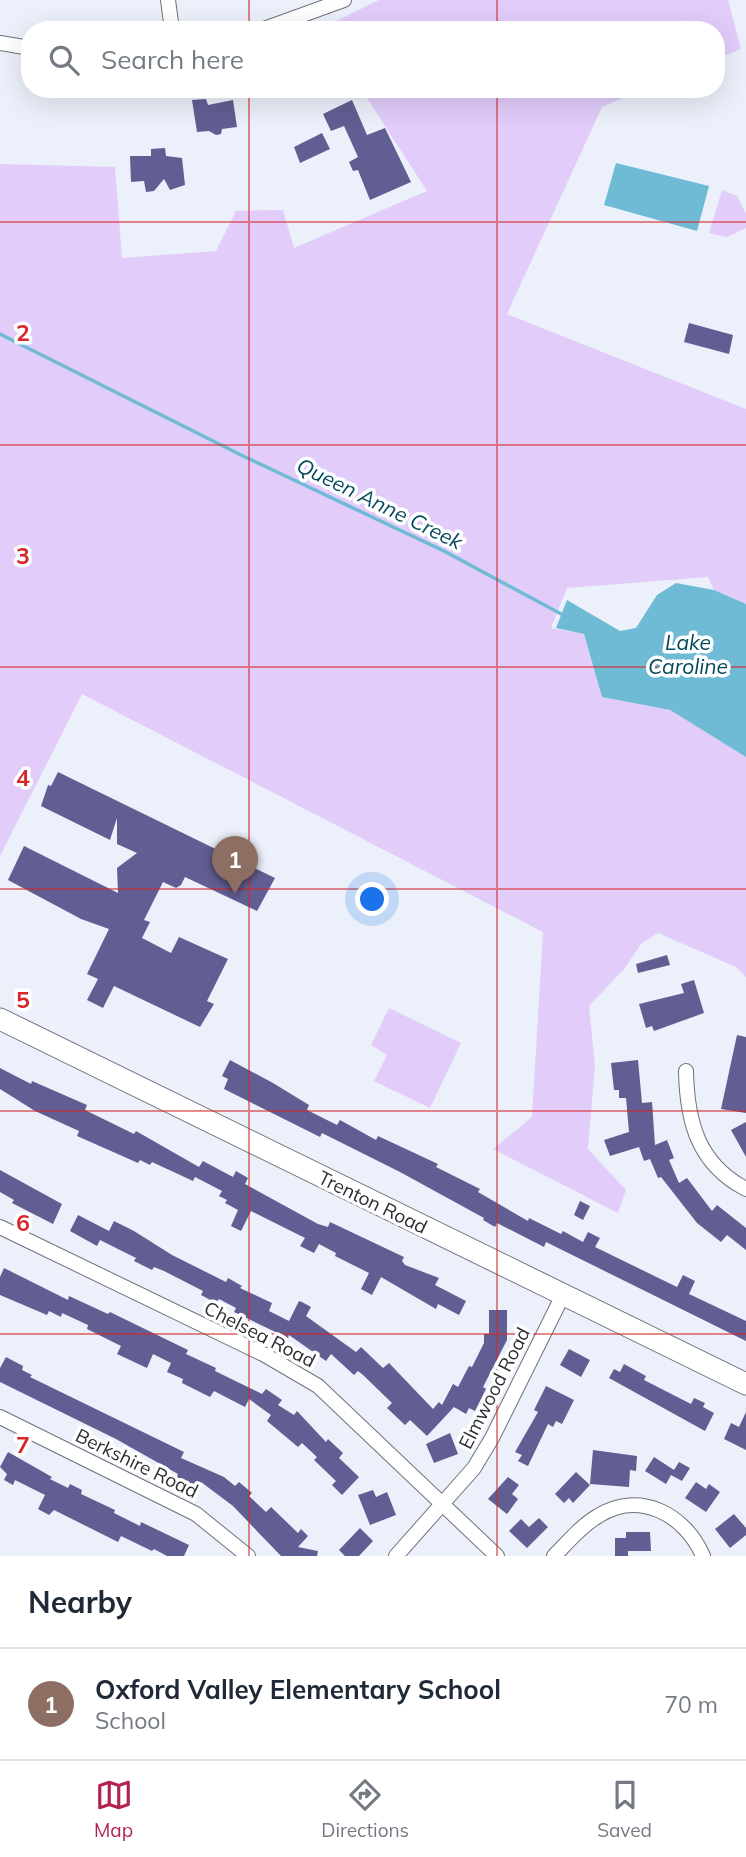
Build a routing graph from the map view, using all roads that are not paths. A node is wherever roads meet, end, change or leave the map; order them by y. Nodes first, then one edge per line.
1 (168, 0) edge
2 (344, 0) edge
3 (171, 21) edge
4 (286, 21) edge
5 (0, 43) edge
6 (21, 46) edge
7 (0, 1020) edge
8 (686, 1071) dead end
9 (746, 1189) edge
10 (0, 1227) edge
11 (563, 1295) junction
12 (746, 1384) edge
13 (0, 1418) edge
14 (444, 1504) junction
15 (248, 1556) edge
16 (396, 1556) edge
17 (496, 1556) edge
18 (554, 1556) edge
19 (702, 1556) edge

1 - 3 street
2 - 4 street
5 - 6 street
7 - 11 main road, Trenton Road
8 - 9 street
10 - 14 street, Chelsea Road
11 - 12 main road, Trenton Road
11 - 14 street, Elmwood Road
13 - 15 street, Berkshire Road
14 - 16 street, Elmwood Road
14 - 17 street, Chelsea Road
18 - 19 street

